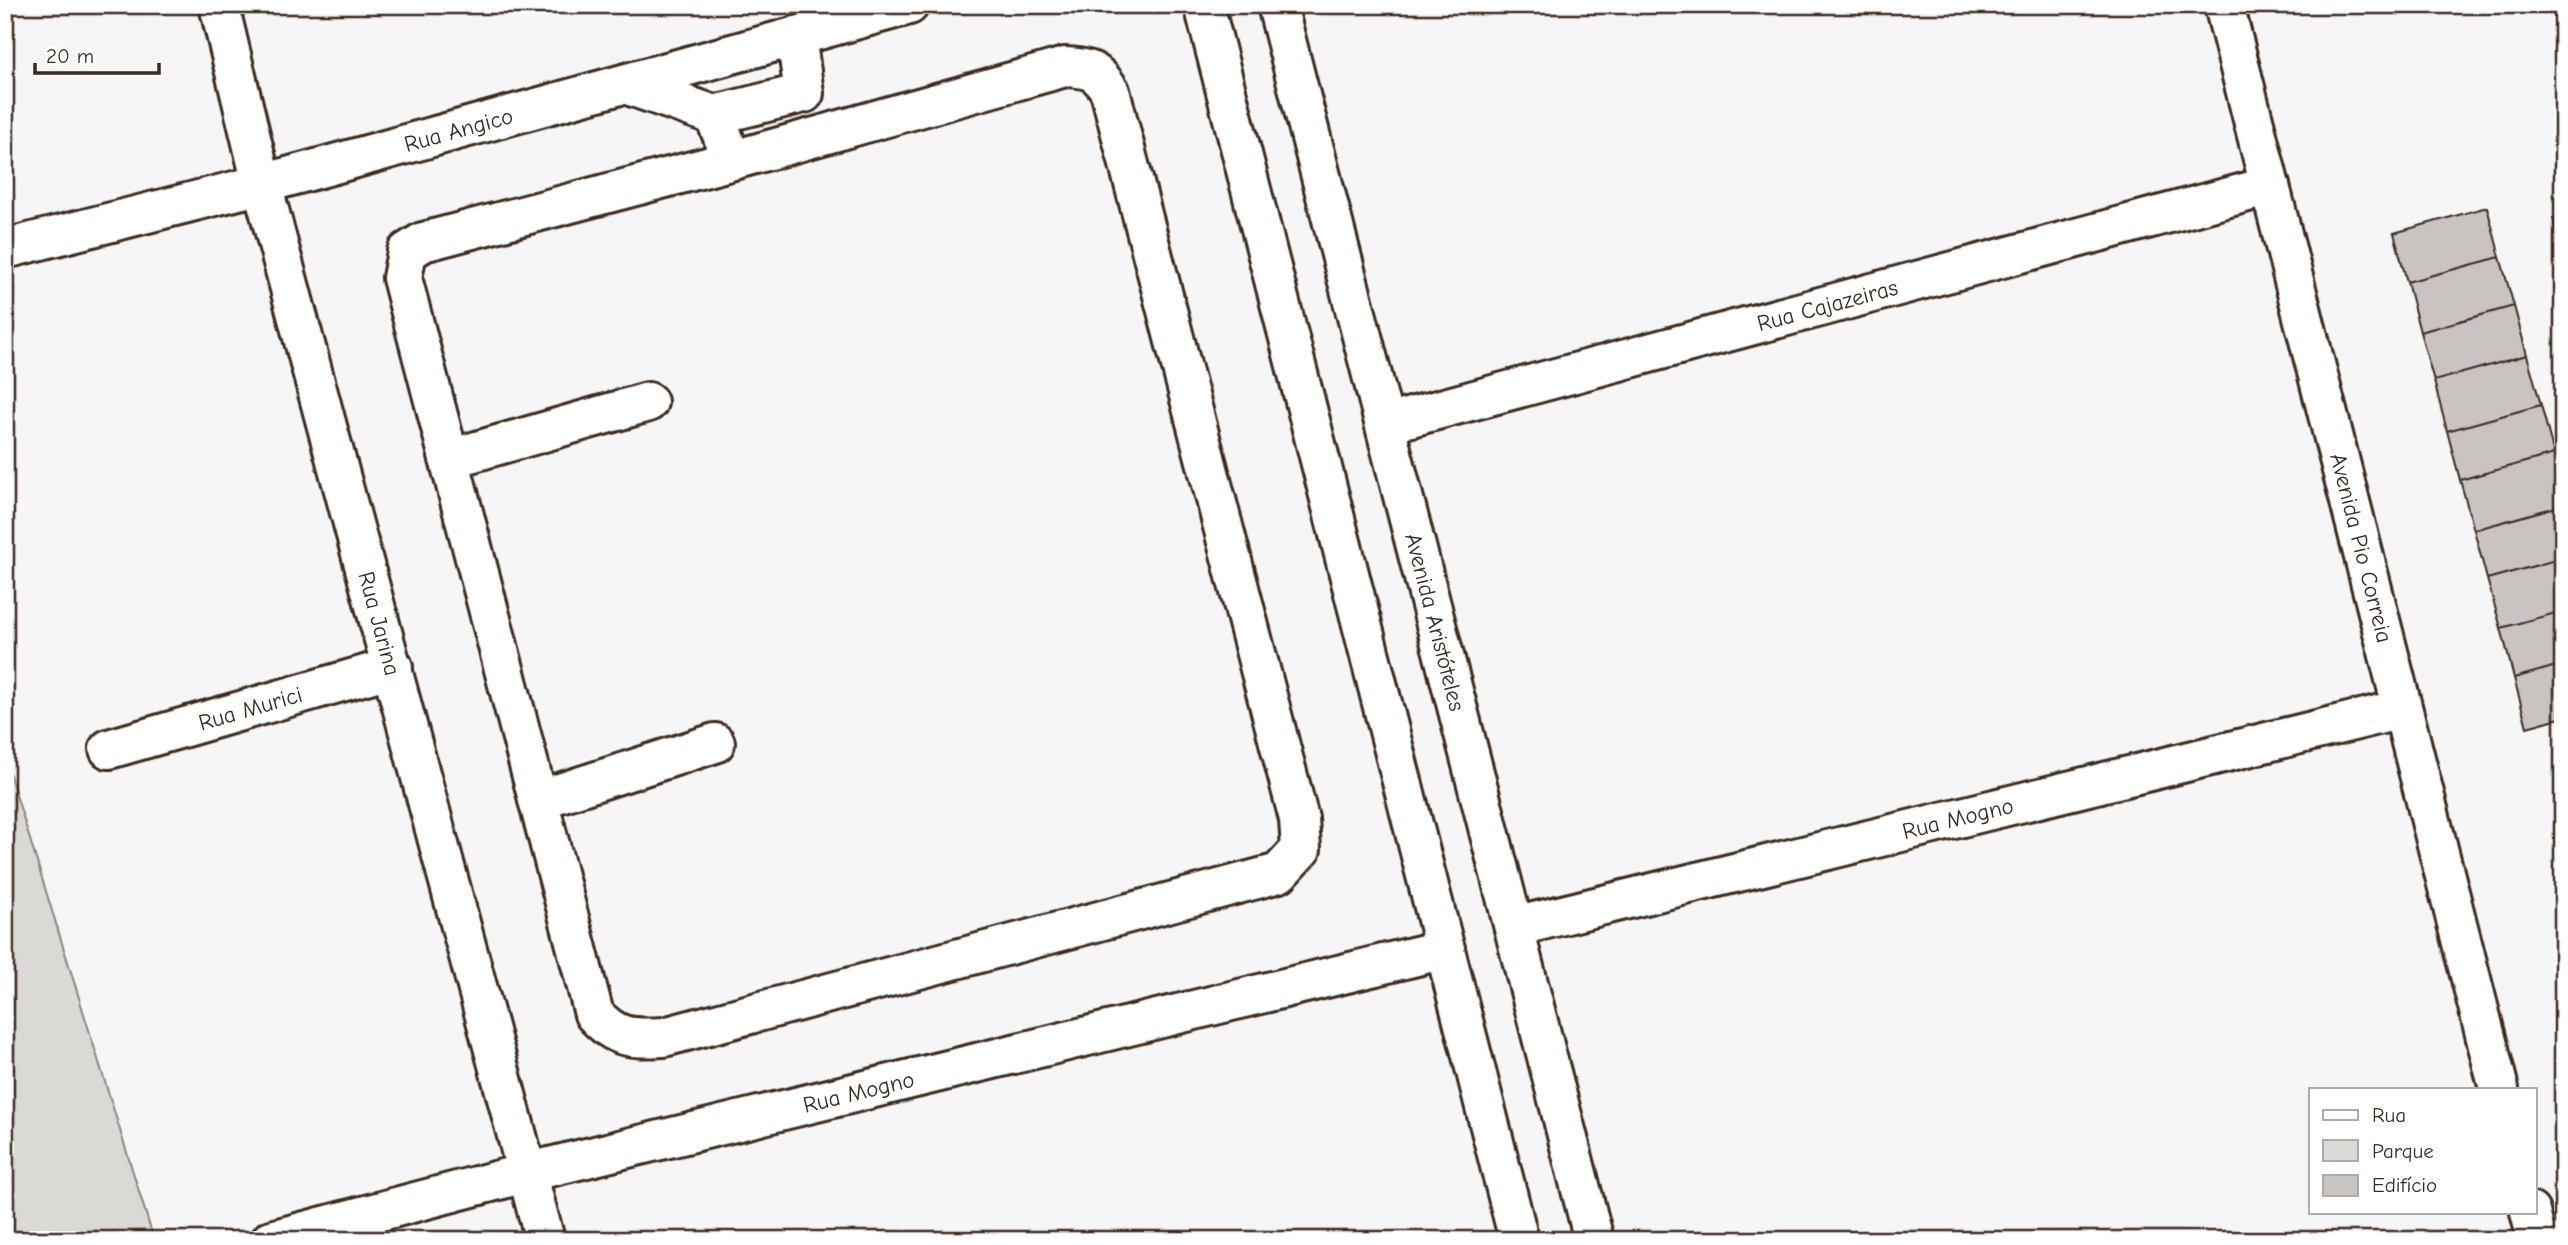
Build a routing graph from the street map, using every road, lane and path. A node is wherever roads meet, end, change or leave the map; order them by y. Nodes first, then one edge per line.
1 (219, 5) edge
2 (909, 5) edge
3 (1204, 5) edge
4 (1277, 5) edge
5 (2224, 5) edge
6 (796, 36) junction
7 (625, 84) junction
8 (804, 93) junction
9 (714, 115) junction
10 (814, 135) junction
11 (726, 162) junction
12 (262, 184) junction
13 (2270, 186) junction
14 (5, 249) edge
15 (648, 402) dead end
16 (1385, 424) junction
17 (449, 459) junction
18 (393, 667) junction
19 (2402, 709) junction
20 (715, 743) dead end
21 (109, 749) dead end
22 (538, 800) junction
23 (1514, 927) junction
24 (1445, 949) junction
25 (2499, 1088) edge
26 (528, 1172) junction
27 (271, 1240) edge
28 (545, 1240) edge
29 (1519, 1240) edge
30 (1594, 1240) edge

1 - 12 street, Rua Jarina
2 - 6 street, Rua Angico
3 - 24 street
4 - 16 street, Avenida Aristóteles
5 - 13 street, Avenida Pio Correia
6 - 7 street, Rua Angico
6 - 8 street
7 - 9 street
7 - 12 street, Rua Angico
8 - 9 street
8 - 10 street
9 - 11 street
10 - 11 street
10 - 22 street
11 - 17 street
12 - 14 street, Rua Angico
12 - 18 street, Rua Jarina
13 - 16 street, Rua Cajazeiras
13 - 19 street, Avenida Pio Correia
15 - 17 street
16 - 23 street, Avenida Aristóteles
17 - 22 street
18 - 21 street, Rua Murici
18 - 26 street, Rua Jarina
19 - 23 street, Rua Mogno
19 - 25 street, Avenida Pio Correia
20 - 22 street
23 - 30 street, Avenida Aristóteles
24 - 26 street, Rua Mogno
24 - 29 street
26 - 27 street, Rua Mogno
26 - 28 street, Rua Jarina

